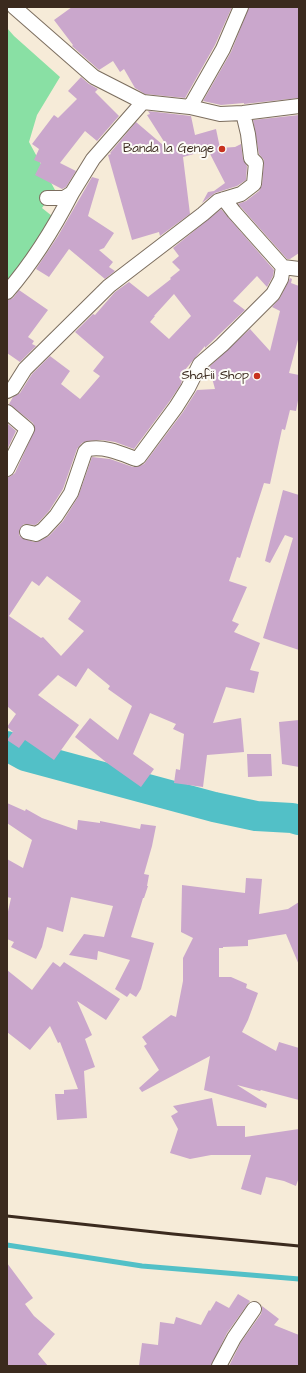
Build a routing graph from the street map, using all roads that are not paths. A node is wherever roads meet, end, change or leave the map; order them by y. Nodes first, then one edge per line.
1 (241, 7) edge
2 (22, 9) edge
3 (143, 102) junction
4 (190, 106) junction
5 (299, 106) edge
6 (242, 113) junction
7 (72, 193) junction
8 (46, 198) dead end
9 (224, 199) junction
10 (283, 268) junction
11 (299, 269) edge
12 (7, 292) edge
13 (7, 391) edge
14 (7, 412) edge
15 (7, 469) edge
16 (27, 532) dead end
17 (254, 1309) dead end
18 (218, 1366) edge

1 - 4 street
2 - 3 street
3 - 4 street
3 - 7 street
4 - 6 street
5 - 6 street
6 - 9 street
7 - 8 street
7 - 12 street
9 - 10 street
9 - 13 street
10 - 11 street
10 - 16 street
14 - 15 street
17 - 18 street

